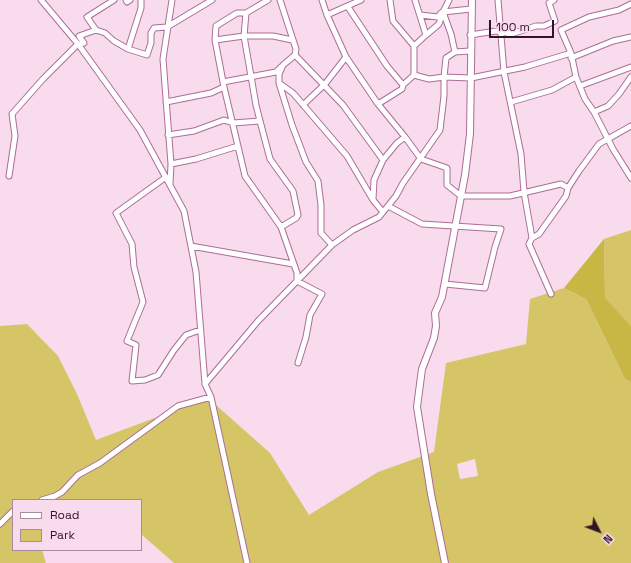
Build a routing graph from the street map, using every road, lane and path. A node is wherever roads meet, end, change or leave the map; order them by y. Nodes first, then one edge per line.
1 (41, 0) edge
2 (114, 0) edge
3 (126, 0) edge
4 (130, 0) edge
5 (141, 0) edge
6 (172, 0) edge
7 (212, 0) edge
8 (268, 0) edge
9 (280, 0) edge
10 (322, 0) edge
11 (361, 0) edge
12 (415, 0) edge
13 (449, 0) edge
14 (472, 0) edge
15 (498, 0) edge
16 (554, 0) edge
17 (391, 1) edge
18 (205, 2) edge
19 (548, 2) edge
20 (631, 4) edge
21 (348, 7) junction
22 (471, 9) junction
23 (443, 12) junction
24 (246, 13) junction
25 (420, 15) junction
26 (327, 16) junction
27 (167, 27) junction
28 (96, 30) junction
29 (502, 32) junction
30 (470, 34) junction
31 (426, 35) junction
32 (244, 36) junction
33 (631, 37) edge
34 (215, 40) junction
35 (292, 40) junction
36 (78, 44) junction
37 (414, 46) junction
38 (128, 49) junction
39 (470, 51) junction
40 (455, 52) junction
41 (295, 55) junction
42 (346, 56) junction
43 (571, 56) junction
44 (283, 66) junction
45 (631, 67) edge
46 (504, 72) junction
47 (414, 74) junction
48 (251, 77) junction
49 (444, 77) junction
50 (576, 77) junction
51 (631, 77) edge
52 (471, 78) junction
53 (279, 83) junction
54 (325, 84) junction
55 (224, 85) junction
56 (403, 85) junction
57 (580, 86) junction
58 (166, 102) junction
59 (511, 102) junction
60 (303, 104) junction
61 (378, 104) junction
62 (594, 112) junction
63 (260, 121) junction
64 (233, 123) junction
65 (631, 126) edge
66 (168, 135) junction
67 (405, 137) junction
68 (608, 140) junction
69 (238, 146) junction
70 (421, 159) junction
71 (383, 160) junction
72 (171, 164) junction
73 (9, 176) dead end
74 (166, 177) junction
75 (631, 178) edge
76 (170, 184) junction
77 (568, 188) junction
78 (524, 192) junction
79 (461, 196) junction
80 (373, 200) junction
81 (388, 206) junction
82 (383, 212) junction
83 (455, 226) junction
84 (281, 227) junction
85 (532, 238) junction
86 (332, 245) junction
87 (191, 246) junction
88 (293, 264) junction
89 (297, 281) junction
90 (445, 284) junction
91 (551, 294) dead end
92 (200, 330) junction
93 (298, 363) dead end
94 (205, 384) junction
95 (211, 398) junction
96 (45, 499) edge
97 (12, 512) edge
98 (0, 524) edge
99 (247, 563) edge
100 (445, 563) edge

1 - 36 street
2 - 28 street
3 - 4 street
5 - 38 street
6 - 27 street
7 - 18 street
8 - 24 street
9 - 35 street
10 - 26 street
11 - 21 street
12 - 25 street
13 - 23 street
14 - 22 street
15 - 29 street
16 - 19 street
17 - 37 street
18 - 27 street
19 - 29 street
20 - 43 street
21 - 26 street
21 - 56 street
22 - 23 street
22 - 30 street
23 - 25 street
23 - 31 street
23 - 40 street
24 - 32 street
24 - 34 street
25 - 31 street
26 - 42 street
27 - 38 street
27 - 58 street
28 - 36 street
28 - 38 street
29 - 30 street
29 - 46 street
30 - 39 street
31 - 37 street
32 - 34 street
32 - 35 street
32 - 48 street
33 - 43 street
34 - 55 street
35 - 41 street
36 - 73 street
36 - 74 street
37 - 47 street
39 - 40 street
39 - 52 street
40 - 49 street
41 - 44 street
41 - 54 street
42 - 54 street
42 - 61 street
43 - 46 street
43 - 50 street
44 - 48 street
44 - 53 street
45 - 57 street
46 - 52 street
46 - 59 street
47 - 49 street
47 - 56 street
48 - 55 street
48 - 63 street
49 - 52 street
49 - 70 street
50 - 57 street
50 - 59 street
51 - 62 street
52 - 79 street
53 - 60 street
53 - 86 street
54 - 60 street
54 - 71 street
55 - 58 street
55 - 64 street
56 - 61 street
57 - 62 street
58 - 66 street
59 - 78 street
60 - 80 street
61 - 67 street
62 - 68 street
63 - 64 street
63 - 84 street
64 - 66 street
64 - 69 street
65 - 68 street
66 - 72 street
67 - 70 street
67 - 71 street
68 - 75 street
68 - 77 street
69 - 72 street
69 - 84 street
70 - 79 street
70 - 81 street
71 - 80 street
72 - 76 street
74 - 76 street
74 - 92 street
76 - 87 street
77 - 78 street
77 - 85 street
78 - 79 street
78 - 85 street
79 - 83 street
80 - 82 street
81 - 82 street
81 - 83 street
82 - 86 street
83 - 90 street
83 - 90 street
84 - 88 street
85 - 91 street
86 - 89 street
87 - 88 street
87 - 92 street
88 - 89 street
89 - 93 street
89 - 94 street
90 - 100 street
92 - 94 street
94 - 95 street
95 - 96 street
95 - 99 street
97 - 98 street

